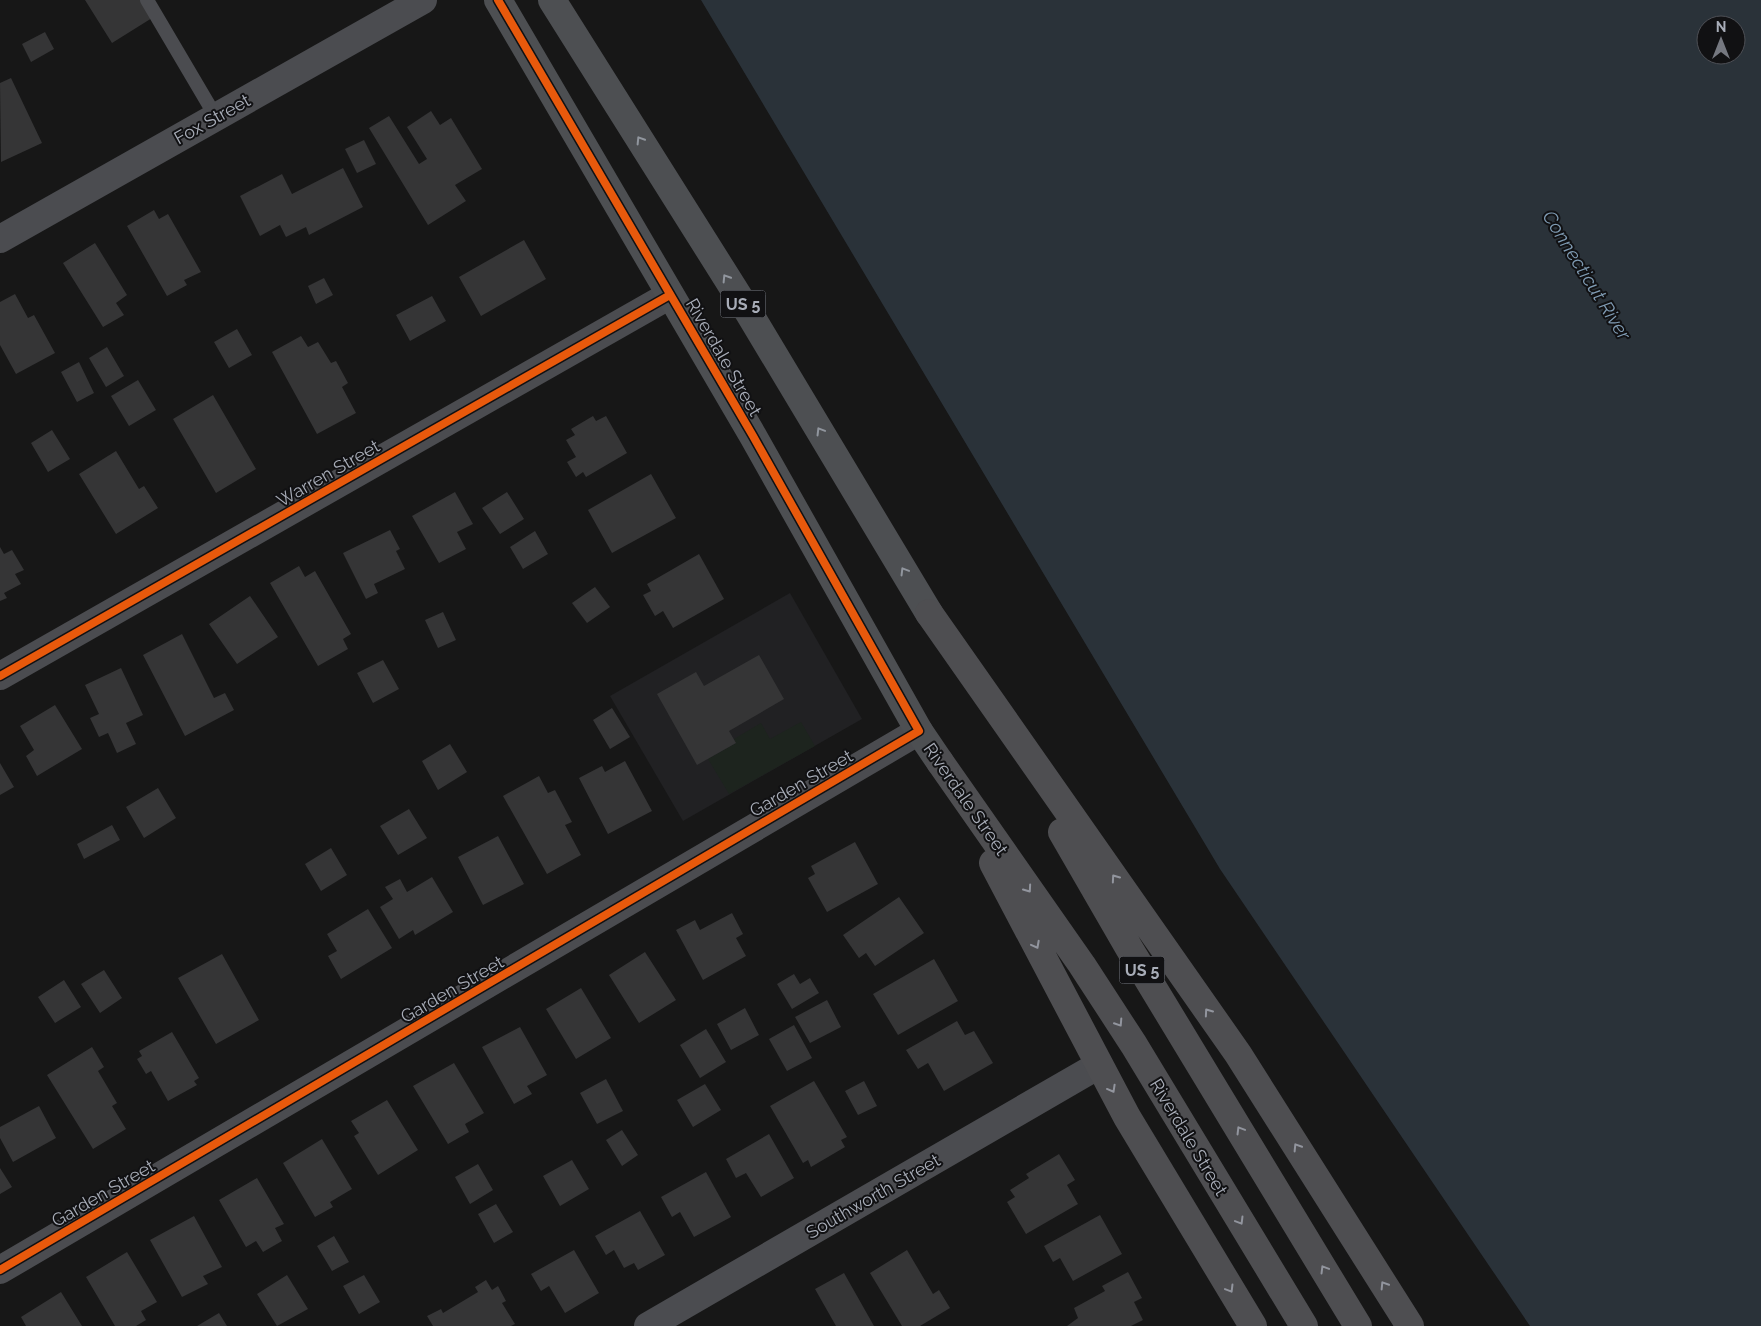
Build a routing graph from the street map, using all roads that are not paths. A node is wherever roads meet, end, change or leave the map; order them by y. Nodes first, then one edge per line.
1 (147, 0) edge
2 (423, 0) edge
3 (498, 0) edge
4 (552, 0) edge
5 (216, 117) junction
6 (0, 238) edge
7 (670, 295) junction
8 (929, 613) junction
9 (0, 676) edge
10 (919, 732) junction
11 (940, 762) junction
12 (1099, 1065) junction
13 (0, 1270) edge
14 (689, 1316) edge
15 (648, 1326) edge
16 (1252, 1326) edge
17 (1304, 1326) edge
18 (1358, 1326) edge
19 (1410, 1326) edge

1 - 5 lane
2 - 5 street, Fox Street
3 - 7 main road, Riverdale Street / US 5
8 -> 4 main road, US 5
5 - 6 street, Fox Street
7 - 9 street, Warren Street
7 - 10 main road, Riverdale Street / US 5
18 -> 8 highway, US 5
19 -> 8 highway
10 - 11 main road, Riverdale Street / US 5
10 - 13 street, Garden Street
11 -> 12 highway
11 -> 17 highway, Riverdale Street / US 5
12 - 14 street, Southworth Street
12 -> 16 highway
14 - 15 street, Southworth Street

